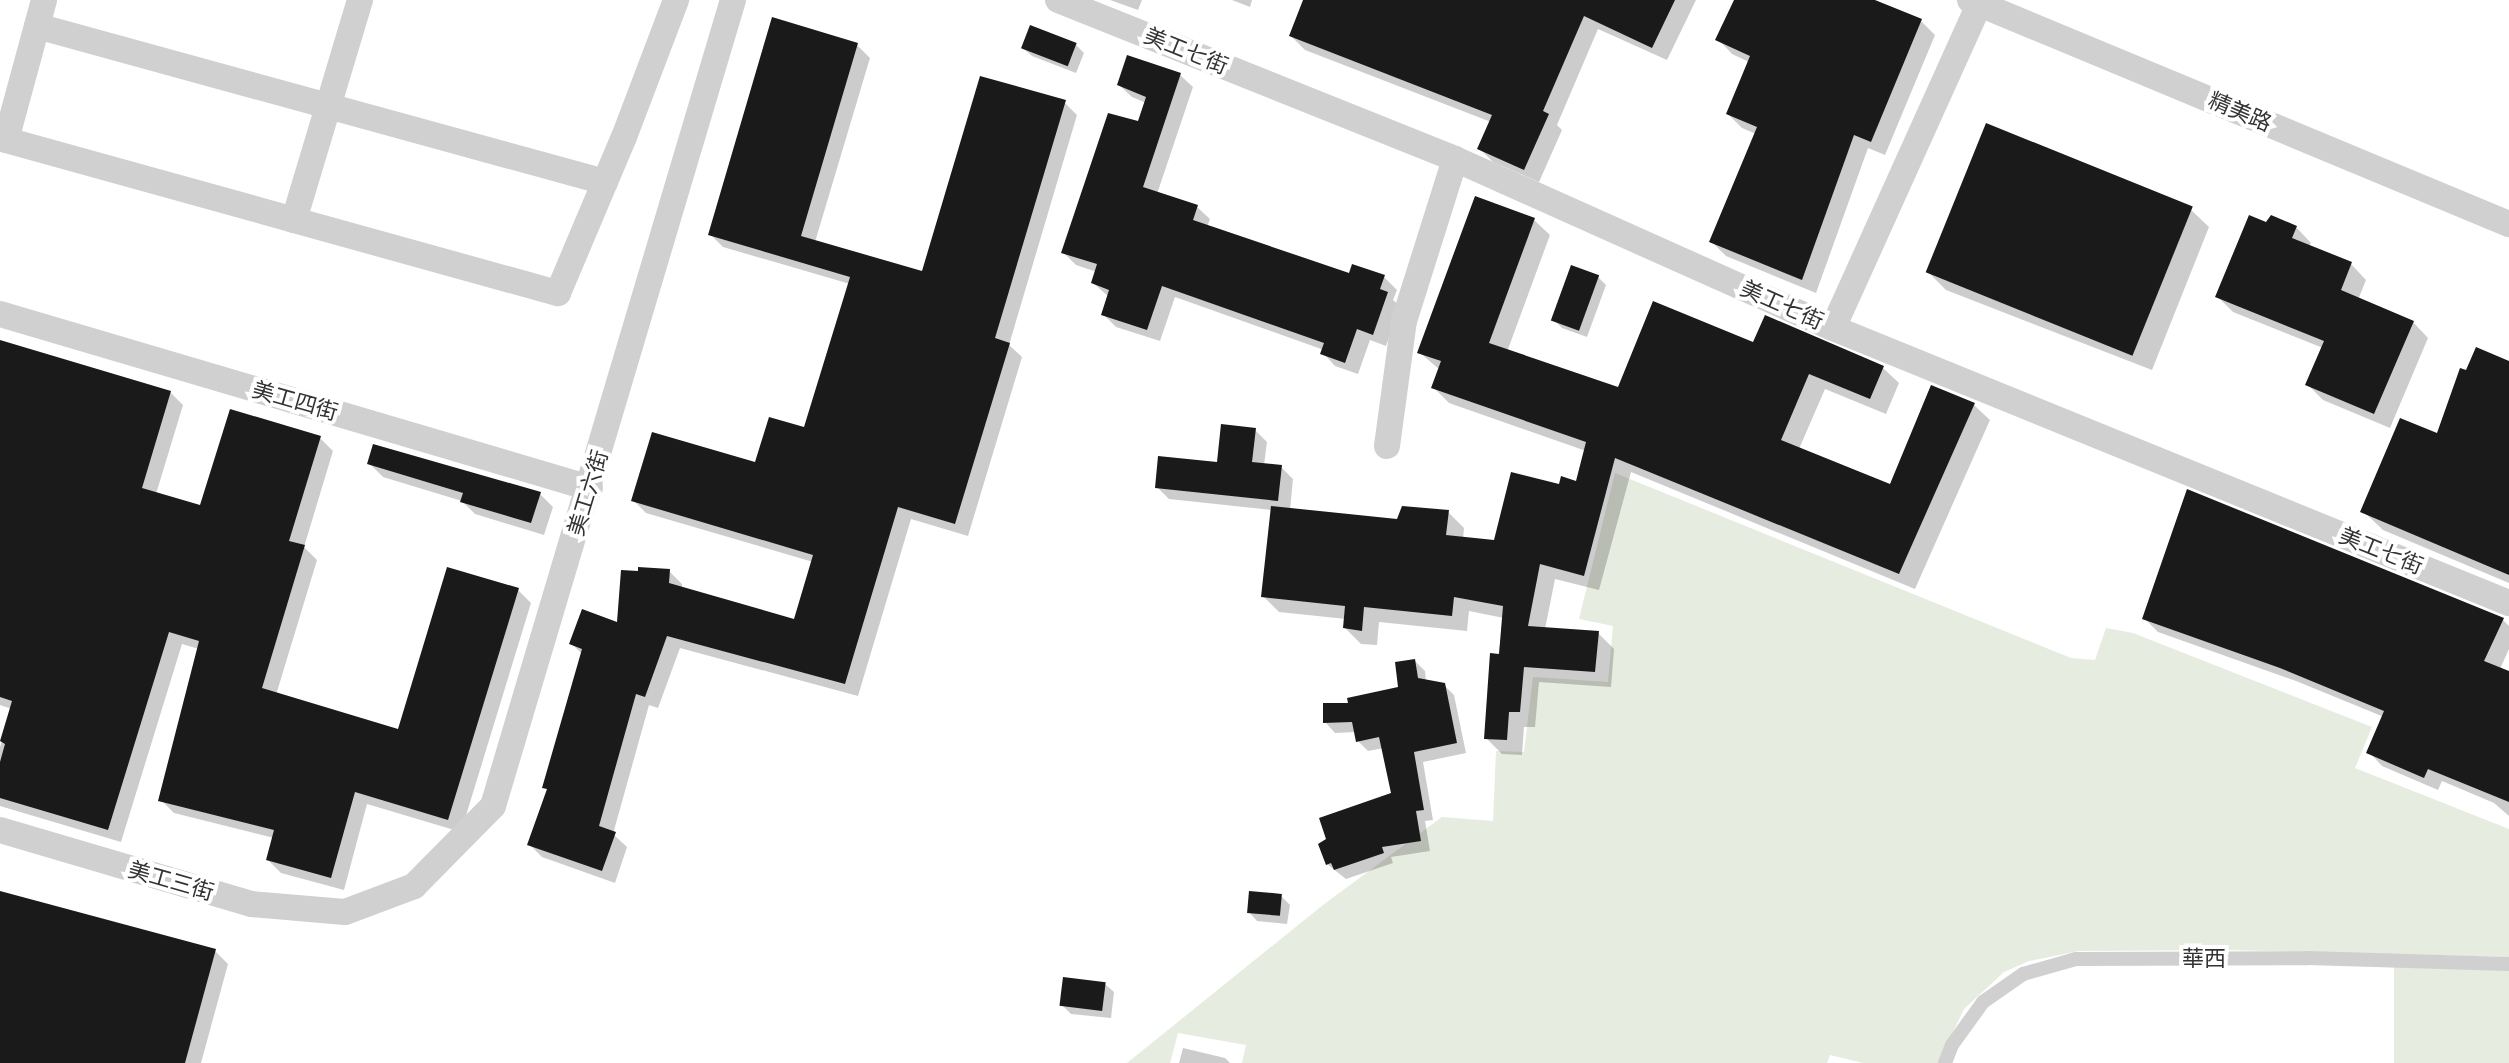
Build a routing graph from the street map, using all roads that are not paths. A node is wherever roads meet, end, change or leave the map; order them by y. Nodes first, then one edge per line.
1 (44, 0) edge
2 (360, 0) edge
3 (676, 0) edge
4 (733, 0) edge
5 (1058, 0) edge
6 (1975, 2) edge
7 (37, 26) junction
8 (328, 106) junction
9 (1455, 159) junction
10 (605, 182) junction
11 (294, 220) junction
12 (2509, 224) edge
13 (0, 314) edge
14 (1833, 328) junction
15 (1387, 446) dead end
16 (590, 488) junction
17 (2509, 603) edge
18 (0, 830) edge
19 (345, 912) joint
20 (2509, 964) edge
21 (1945, 1063) edge

1 - 7 street
2 - 8 street
3 - 10 street
4 - 16 street, 美工六街
5 - 9 street, 美工七街
6 - 12 street, 精美路
6 - 14 street
7 - 8 street
7 - 11 street
8 - 10 street
8 - 11 street
9 - 14 street, 美工七街
9 - 15 street
10 - 11 street
13 - 16 street, 美工四街
14 - 17 street, 美工七街
16 - 19 street, 美工六街
18 - 19 street, 美工三街
20 - 21 lane, 華西

